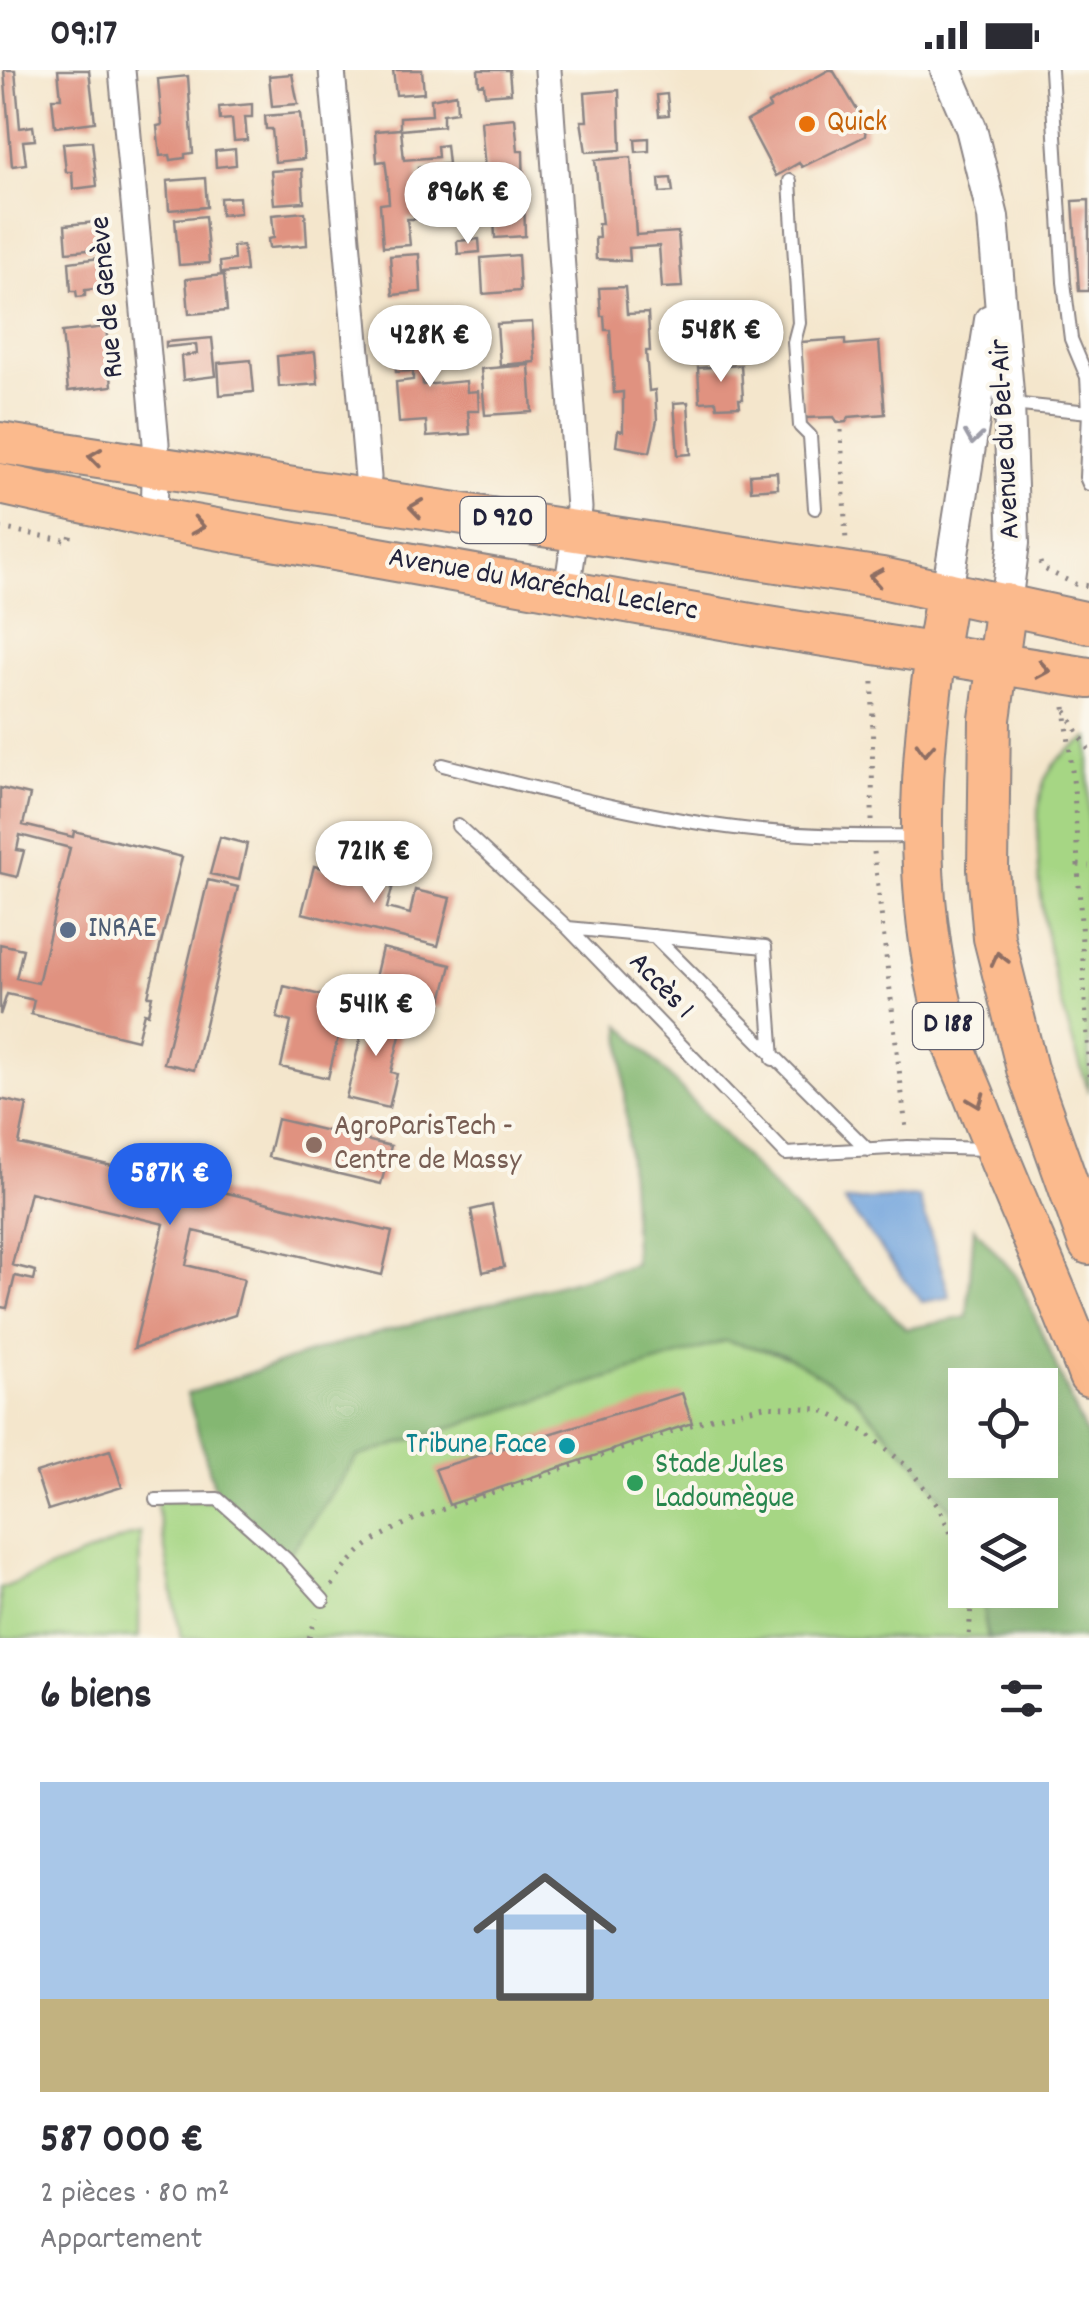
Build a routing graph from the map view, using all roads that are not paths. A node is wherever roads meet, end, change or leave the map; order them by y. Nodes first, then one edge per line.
1 (122, 70) edge
2 (332, 70) edge
3 (548, 70) edge
4 (946, 70) edge
5 (1050, 70) edge
6 (790, 181) dead end
7 (997, 273) junction
8 (1009, 404) junction
9 (1089, 412) edge
10 (0, 443) edge
11 (157, 466) junction
12 (0, 484) edge
13 (1089, 484) edge
14 (364, 500) junction
15 (815, 508) dead end
16 (154, 518) junction
17 (578, 531) junction
18 (567, 590) junction
19 (947, 592) junction
20 (1006, 604) junction
21 (1089, 623) edge
22 (936, 652) junction
23 (997, 662) junction
24 (1089, 678) edge
25 (444, 766) dead end
26 (458, 826) dead end
27 (922, 836) junction
28 (568, 928) junction
29 (654, 936) junction
30 (774, 1058) junction
31 (995, 1149) junction
32 (868, 1150) junction
33 (1089, 1244) edge
34 (1089, 1376) edge
35 (156, 1500) dead end
36 (323, 1600) road end

1 - 11 street, Rue de Genève
2 - 14 street
3 - 17 street
4 - 7 street, Avenue du Bel-Air
5 - 9 lane
6 - 15 lane
7 - 8 street, Avenue du Bel-Air
7 -> 19 street, Avenue du Bel-Air
8 - 9 lane
8 - 20 street, Avenue du Bel-Air
9 - 13 lane
11 -> 10 main road, Avenue du Maréchal Leclerc / D 920
11 - 14 main road, Avenue du Maréchal Leclerc / D 920
11 - 16 street, Rue de Genève
12 - 16 main road, Avenue du Maréchal Leclerc / D 920
17 -> 14 main road, Avenue du Maréchal Leclerc / D 920
16 -> 18 main road, Avenue du Maréchal Leclerc / D 920
17 - 18 street
19 -> 17 main road, Avenue du Maréchal Leclerc / D 920
18 - 22 main road, Avenue du Maréchal Leclerc / D 920
19 - 20 main road, Avenue du Maréchal Leclerc / D 920
19 - 22 main road, D 188
20 - 21 main road, Avenue du Maréchal Leclerc
20 - 23 main road, D 188
22 - 23 main road, Avenue du Maréchal Leclerc
22 -> 27 main road, D 188
23 -> 24 main road, Avenue du Maréchal Leclerc
33 -> 23 main road, D 188
25 - 27 lane
26 - 28 lane
27 -> 31 main road, D 188
28 - 29 lane, Accès 1
28 - 32 lane, Accès 1
29 - 30 lane
29 - 30 lane, Accès 1
30 - 32 lane
31 - 32 lane, Accès 1
31 - 34 main road, D 188
35 - 36 lane

